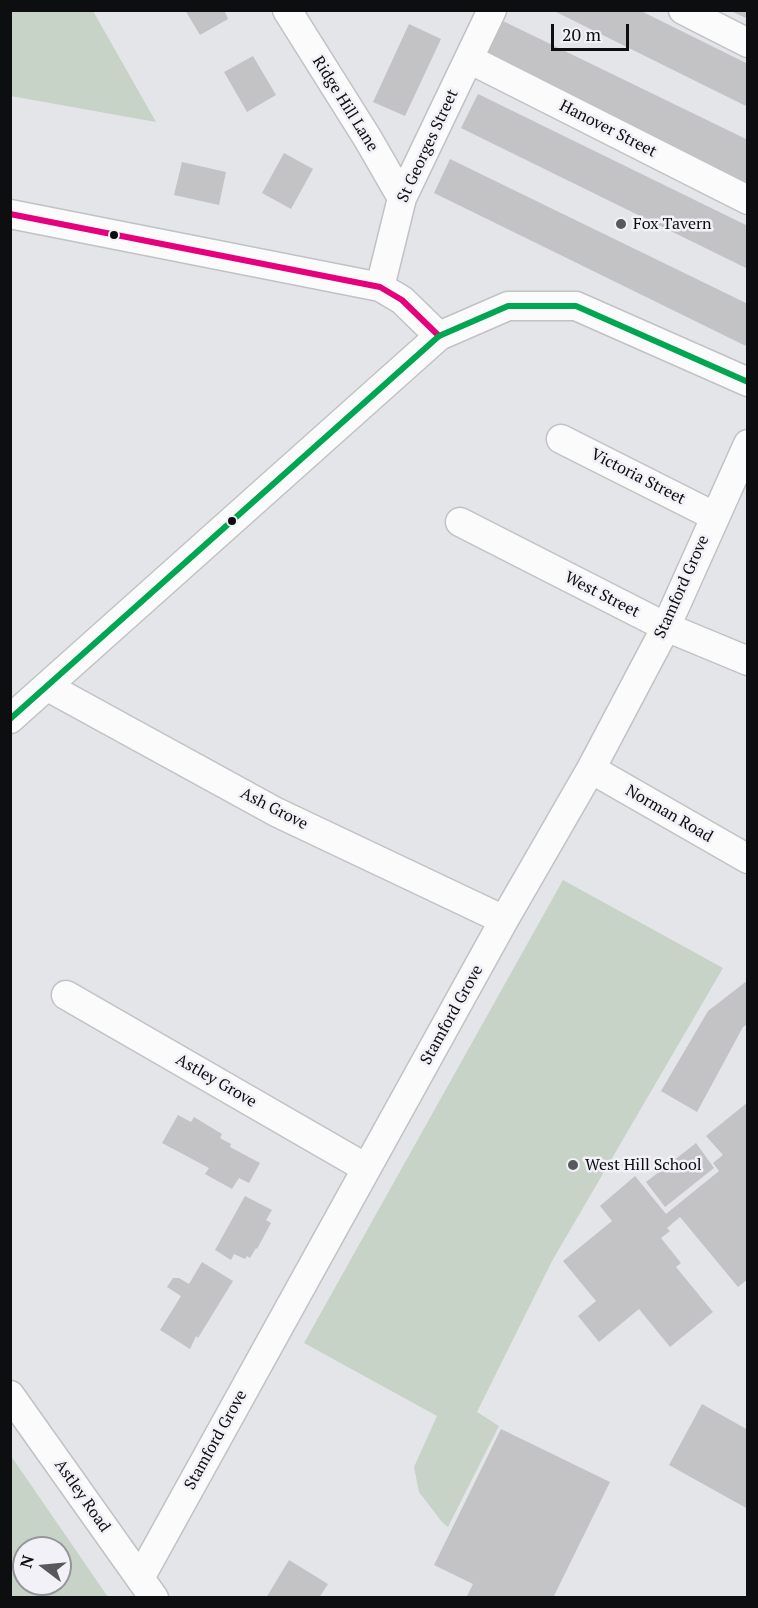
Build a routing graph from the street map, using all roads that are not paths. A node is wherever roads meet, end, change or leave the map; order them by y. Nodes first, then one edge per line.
1 (287, 10) edge
2 (492, 10) edge
3 (682, 10) edge
4 (747, 43) edge
5 (469, 58) junction
6 (402, 198) junction
7 (747, 200) edge
8 (10, 214) edge
9 (380, 287) junction
10 (439, 336) junction
11 (747, 382) edge
12 (561, 439) dead end
13 (747, 444) edge
14 (714, 516) junction
15 (460, 522) dead end
16 (666, 627) junction
17 (747, 661) edge
18 (48, 687) junction
19 (10, 719) edge
20 (591, 769) junction
21 (747, 859) edge
22 (504, 920) junction
23 (66, 995) dead end
24 (366, 1168) junction
25 (10, 1395) edge
26 (147, 1588) edge

1 - 6 street, Ridge Hill Lane
2 - 5 street, St Georges Street
3 - 4 street
5 - 6 street, St Georges Street
5 - 7 street, Hanover Street
6 - 9 street, St Georges Street
8 - 9 street
9 - 10 street
10 - 11 street
10 - 18 street
12 - 14 street, Victoria Street
13 - 14 street, Stamford Grove
14 - 16 street, Stamford Grove
15 - 16 street, West Street
16 - 17 street, West Street
16 - 20 street, Stamford Grove
18 - 19 street
18 - 22 street, Ash Grove
20 - 21 street, Norman Road
20 - 22 street, Stamford Grove
22 - 24 street, Stamford Grove
23 - 24 street, Astley Grove
24 - 26 street, Stamford Grove
25 - 26 street, Astley Road

